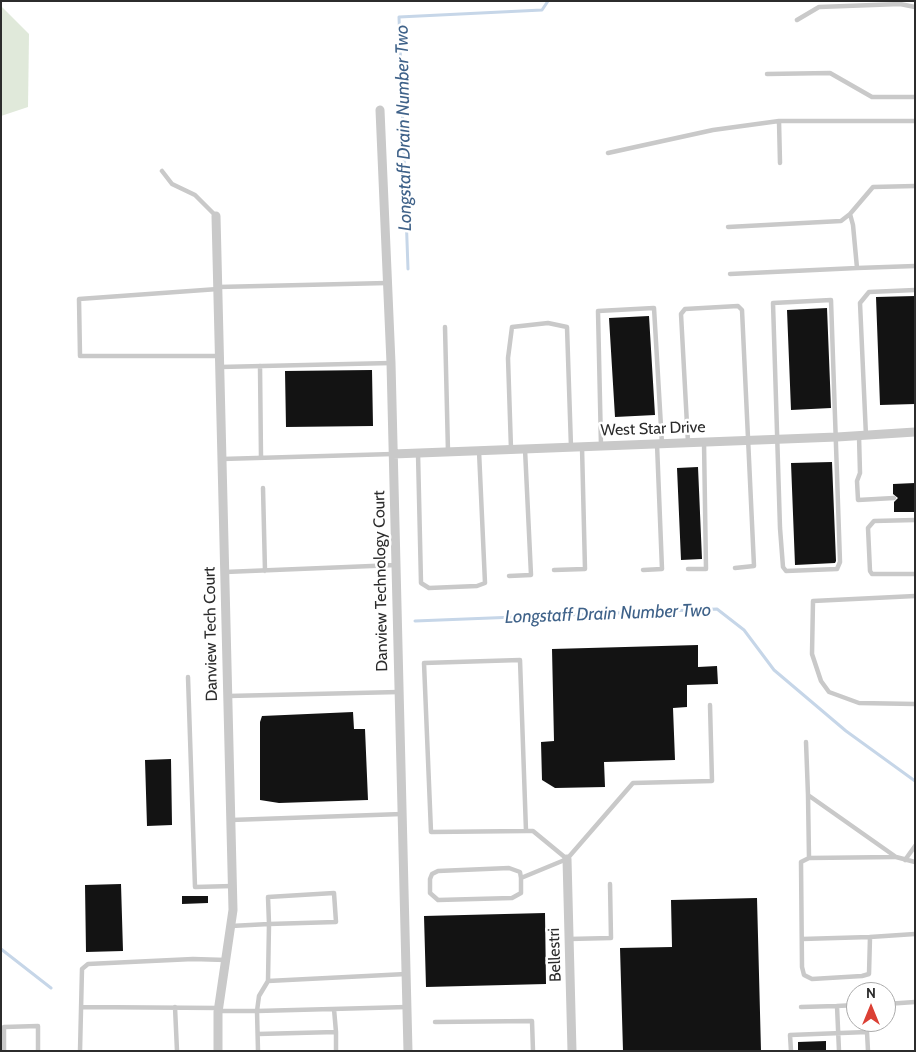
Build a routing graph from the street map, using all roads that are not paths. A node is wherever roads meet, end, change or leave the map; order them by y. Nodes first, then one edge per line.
1 (915, 6) edge
2 (797, 20) dead end
3 (767, 74) dead end
4 (915, 97) edge
5 (380, 110) dead end
6 (779, 121) junction
7 (915, 121) edge
8 (608, 153) dead end
9 (780, 163) dead end
10 (162, 171) dead end
11 (915, 186) edge
12 (850, 214) junction
13 (216, 216) joint
14 (728, 227) dead end
15 (915, 266) edge
16 (857, 268) junction
17 (730, 274) dead end
18 (387, 283) junction
19 (218, 288) junction
20 (915, 290) edge
21 (445, 327) dead end
22 (220, 356) junction
23 (391, 363) junction
24 (260, 366) junction
25 (220, 367) junction
26 (915, 432) edge
27 (863, 436) junction
28 (837, 437) junction
29 (778, 439) junction
30 (747, 441) junction
31 (704, 442) junction
32 (688, 443) junction
33 (659, 444) junction
34 (601, 446) junction
35 (571, 447) junction
36 (582, 447) junction
37 (525, 449) junction
38 (512, 450) junction
39 (479, 451) junction
40 (448, 452) junction
41 (418, 453) junction
42 (393, 454) junction
43 (261, 458) junction
44 (222, 459) junction
45 (263, 488) dead end
46 (894, 498) dead end
47 (915, 520) edge
48 (396, 566) junction
49 (735, 568) dead end
50 (688, 569) dead end
51 (554, 570) dead end
52 (643, 570) dead end
53 (265, 571) junction
54 (225, 572) junction
55 (915, 574) edge
56 (509, 576) dead end
57 (915, 596) edge
58 (188, 677) dead end
59 (399, 692) junction
60 (228, 696) junction
61 (915, 704) edge
62 (710, 705) dead end
63 (806, 742) dead end
64 (808, 795) junction
65 (402, 814) junction
66 (231, 820) junction
67 (526, 831) junction
68 (915, 846) edge
69 (896, 857) junction
70 (809, 858) junction
71 (567, 859) junction
72 (905, 860) junction
73 (915, 862) edge
74 (521, 878) junction
75 (610, 884) dead end
76 (233, 886) junction
77 (269, 924) junction
78 (231, 926) junction
79 (915, 934) edge
80 (870, 936) junction
81 (569, 939) junction
82 (802, 939) junction
83 (226, 960) junction
84 (406, 974) junction
85 (268, 981) junction
86 (915, 1002) edge
87 (896, 1003) edge
88 (838, 1006) junction
89 (846, 1006) edge
90 (81, 1007) junction
91 (175, 1007) junction
92 (407, 1007) junction
93 (802, 1008) dead end
94 (218, 1009) junction
95 (334, 1009) junction
96 (257, 1011) junction
97 (435, 1022) dead end
98 (336, 1032) junction
99 (838, 1033) junction
100 (258, 1034) junction
101 (4, 1051) edge
102 (38, 1051) edge
103 (80, 1051) edge
104 (177, 1051) edge
105 (218, 1051) edge
106 (258, 1051) edge
107 (336, 1051) edge
108 (408, 1051) edge
109 (533, 1051) edge
110 (572, 1051) edge
111 (791, 1051) edge
112 (839, 1051) edge
113 (868, 1051) edge

1 - 2 lane
3 - 4 lane
5 - 18 street, Danview Technology Court
6 - 7 lane
6 - 8 lane
6 - 9 lane
10 - 13 lane
11 - 12 lane
12 - 14 lane
12 - 16 lane
13 - 19 street, Danview Tech Court
15 - 16 lane
16 - 17 lane
18 - 19 lane
18 - 23 street, Danview Technology Court
19 - 22 street, Danview Tech Court
19 - 22 lane
20 - 27 lane
21 - 40 lane
22 - 25 street, Danview Tech Court
23 - 24 lane
23 - 42 street, Danview Technology Court
24 - 25 lane
24 - 43 lane
25 - 44 street, Danview Tech Court
26 - 27 street, West Star Drive
27 - 28 street, West Star Drive
27 - 46 lane
28 - 29 street, West Star Drive
28 - 29 lane
28 - 29 lane
29 - 30 street, West Star Drive
30 - 31 street, West Star Drive
30 - 32 lane
30 - 49 lane
31 - 32 street, West Star Drive
31 - 50 lane
32 - 33 street, West Star Drive
33 - 34 street, West Star Drive
33 - 34 lane
33 - 52 lane
34 - 36 street, West Star Drive
35 - 36 street, West Star Drive
35 - 37 street, West Star Drive
35 - 38 lane
36 - 51 lane
37 - 38 street, West Star Drive
37 - 56 lane
38 - 39 street, West Star Drive
39 - 40 street, West Star Drive
39 - 41 lane
40 - 41 street, West Star Drive
41 - 42 street, West Star Drive
42 - 43 lane
42 - 48 street, Danview Technology Court
43 - 44 lane
44 - 54 street, Danview Tech Court
45 - 53 lane
47 - 55 lane
48 - 53 lane
48 - 59 street, Danview Technology Court
53 - 54 lane
54 - 60 street, Danview Tech Court
57 - 61 lane
58 - 76 lane
59 - 60 lane
59 - 65 street, Danview Technology Court
60 - 66 street, Danview Tech Court
62 - 71 lane
63 - 64 lane
64 - 69 lane
64 - 70 lane
65 - 66 lane
65 - 84 street, Danview Technology Court
66 - 76 street, Danview Tech Court
67 - 67 lane
67 - 71 lane
68 - 72 lane
69 - 70 lane
69 - 72 lane
70 - 82 lane
71 - 74 lane
71 - 81 street, Bellestri
72 - 73 lane
74 - 74 lane
75 - 81 lane
76 - 78 street, Danview Tech Court
77 - 77 lane
77 - 78 lane
77 - 85 lane
78 - 83 street, Danview Tech Court
79 - 80 lane
80 - 82 lane
80 - 82 lane
81 - 110 street, Bellestri
83 - 90 lane
83 - 94 street, Danview Tech Court
84 - 85 lane
84 - 92 street, Danview Technology Court
85 - 96 lane
86 - 87 lane
88 - 89 lane
88 - 93 lane
88 - 99 lane
90 - 91 lane
90 - 103 lane
91 - 94 lane
91 - 104 lane
92 - 95 lane
92 - 108 street, Danview Technology Court
94 - 96 lane
94 - 105 street, Danview Tech Court
95 - 96 lane
95 - 98 lane
96 - 100 lane
97 - 109 lane
98 - 100 lane
98 - 107 lane
99 - 111 lane
99 - 112 lane
99 - 113 lane
100 - 106 lane
101 - 102 lane

